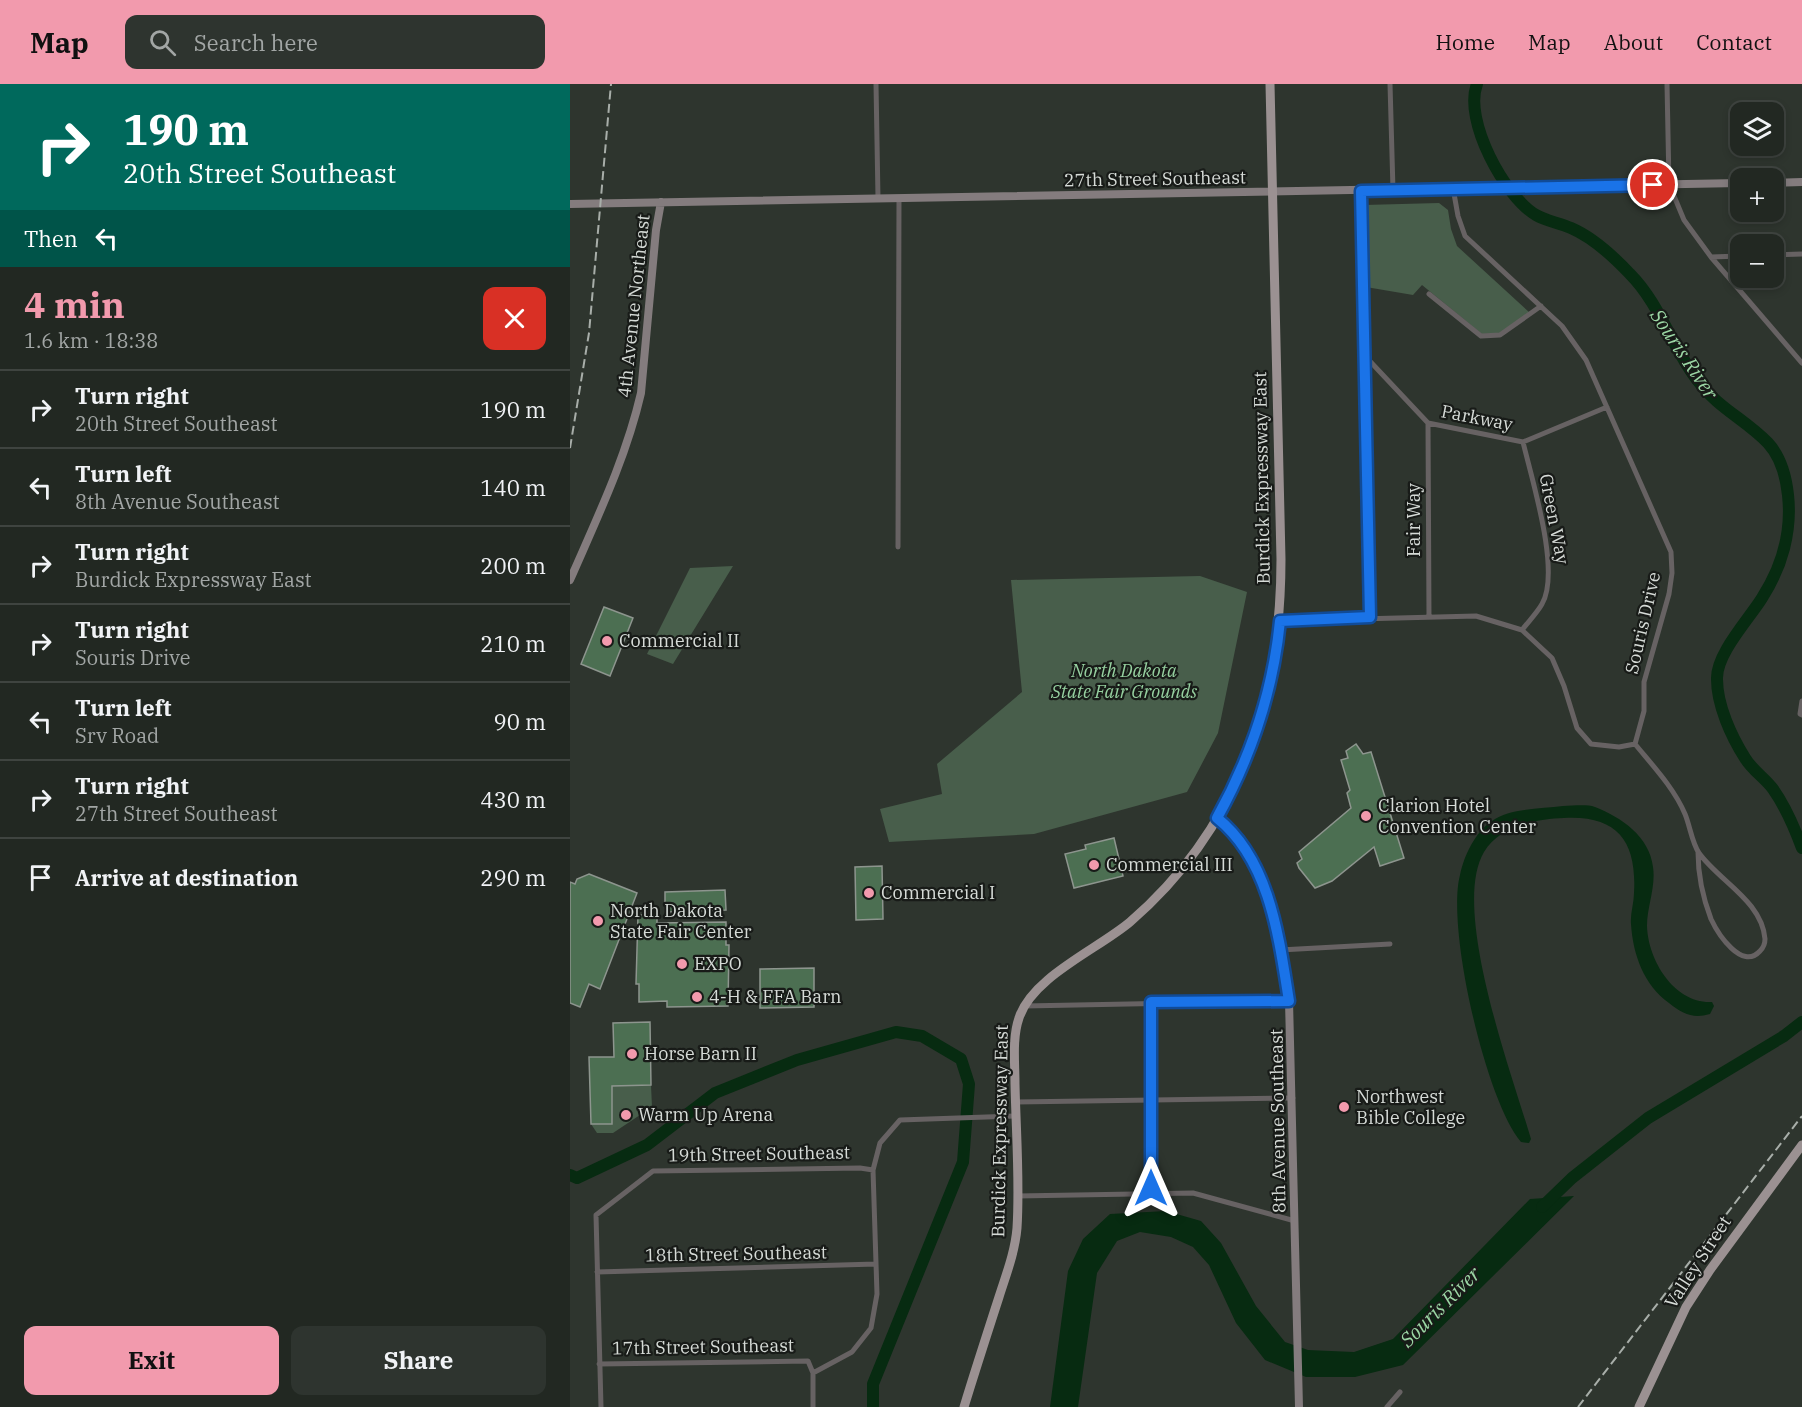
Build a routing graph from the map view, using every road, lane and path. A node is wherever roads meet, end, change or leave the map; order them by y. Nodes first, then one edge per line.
1 (876, 84) edge
2 (1270, 84) edge
3 (1390, 84) edge
4 (1666, 84) edge
5 (1802, 182) edge
6 (1730, 183) edge
7 (1784, 183) edge
8 (1669, 184) junction
9 (1453, 188) junction
10 (1393, 190) junction
11 (1361, 191) junction
12 (1272, 192) junction
13 (878, 198) junction
14 (899, 198) junction
15 (661, 202) junction
16 (570, 204) edge
17 (1802, 254) edge
18 (1784, 255) edge
19 (1730, 256) edge
20 (1710, 257) junction
21 (1429, 294) dead end
22 (1541, 306) junction
23 (1364, 356) junction
24 (1802, 363) edge
25 (1607, 407) junction
26 (1428, 423) junction
27 (1523, 442) junction
28 (898, 547) dead end
29 (570, 580) edge
30 (1370, 617) junction
31 (1430, 617) junction
32 (1280, 621) junction
33 (1522, 630) junction
34 (1802, 701) edge
35 (1802, 715) edge
36 (1635, 744) junction
37 (1217, 818) junction
38 (1192, 852) junction
39 (1698, 852) junction
40 (1182, 867) dead end
41 (1390, 944) dead end
42 (1280, 950) junction
43 (1289, 1001) junction
44 (1151, 1002) junction
45 (1024, 1006) junction
46 (1293, 1098) junction
47 (1151, 1100) junction
48 (1015, 1102) junction
49 (1015, 1116) junction
50 (1802, 1144) edge
51 (873, 1170) junction
52 (1151, 1194) junction
53 (1017, 1196) junction
54 (1295, 1221) junction
55 (876, 1264) junction
56 (597, 1272) junction
57 (599, 1364) junction
58 (813, 1373) junction
59 (1400, 1392) dead end
60 (601, 1407) edge
61 (813, 1407) edge
62 (963, 1407) edge
63 (1299, 1407) edge
64 (1387, 1407) edge
65 (1639, 1407) edge

1 - 13 street
2 - 12 main road, Burdick Expressway East
3 - 10 street
4 - 8 street
5 - 7 street
6 - 8 street, 27th Street Southeast
8 - 9 street, 27th Street Southeast
8 - 20 street
9 - 10 street, 27th Street Southeast
9 - 22 street, Souris Drive
10 - 11 street, 27th Street Southeast
11 - 12 street, 27th Street Southeast
11 - 23 street
12 - 14 street, 27th Street Southeast
12 - 32 main road, Burdick Expressway East
13 - 14 street, 27th Street Southeast
13 - 15 street, 27th Street Southeast
14 - 28 street
15 - 16 street, 27th Street Southeast
15 - 29 street, 4th Avenue Northeast
17 - 18 street
19 - 20 street
20 - 24 street
21 - 22 street
22 - 25 street, Souris Drive
23 - 26 street, Parkway
23 - 30 street
25 - 27 street, Parkway
25 - 36 street, Souris Drive
26 - 27 street, Parkway
26 - 31 street, Fair Way
27 - 33 street, Green Way
30 - 31 street
30 - 32 street
31 - 33 street
32 - 37 main road, Burdick Expressway East
33 - 36 street
34 - 35 street
36 - 39 street
37 - 38 main road, Burdick Expressway East
37 - 42 street, 8th Avenue Southeast
38 - 40 main road, Burdick Expressway East
38 - 45 main road, Burdick Expressway East
39 - 39 street
41 - 42 street
42 - 43 street, 8th Avenue Southeast
43 - 44 street
43 - 46 street, 8th Avenue Southeast
44 - 45 street
44 - 47 street
45 - 48 main road, Burdick Expressway East
46 - 47 street
46 - 54 street, 8th Avenue Southeast
47 - 48 street
47 - 52 street
48 - 49 main road, Burdick Expressway East
49 - 51 street, 19th Street Southeast
49 - 53 main road, Burdick Expressway East
50 - 65 main road, Valley Street
51 - 55 street
51 - 56 street, 19th Street Southeast
52 - 53 street
52 - 54 street
53 - 62 main road, Burdick Expressway East
54 - 63 street, 8th Avenue Southeast
55 - 56 street, 18th Street Southeast
55 - 58 street, 17th Street Southeast
56 - 57 street
57 - 58 street, 17th Street Southeast
57 - 60 street
58 - 61 street
59 - 64 street

